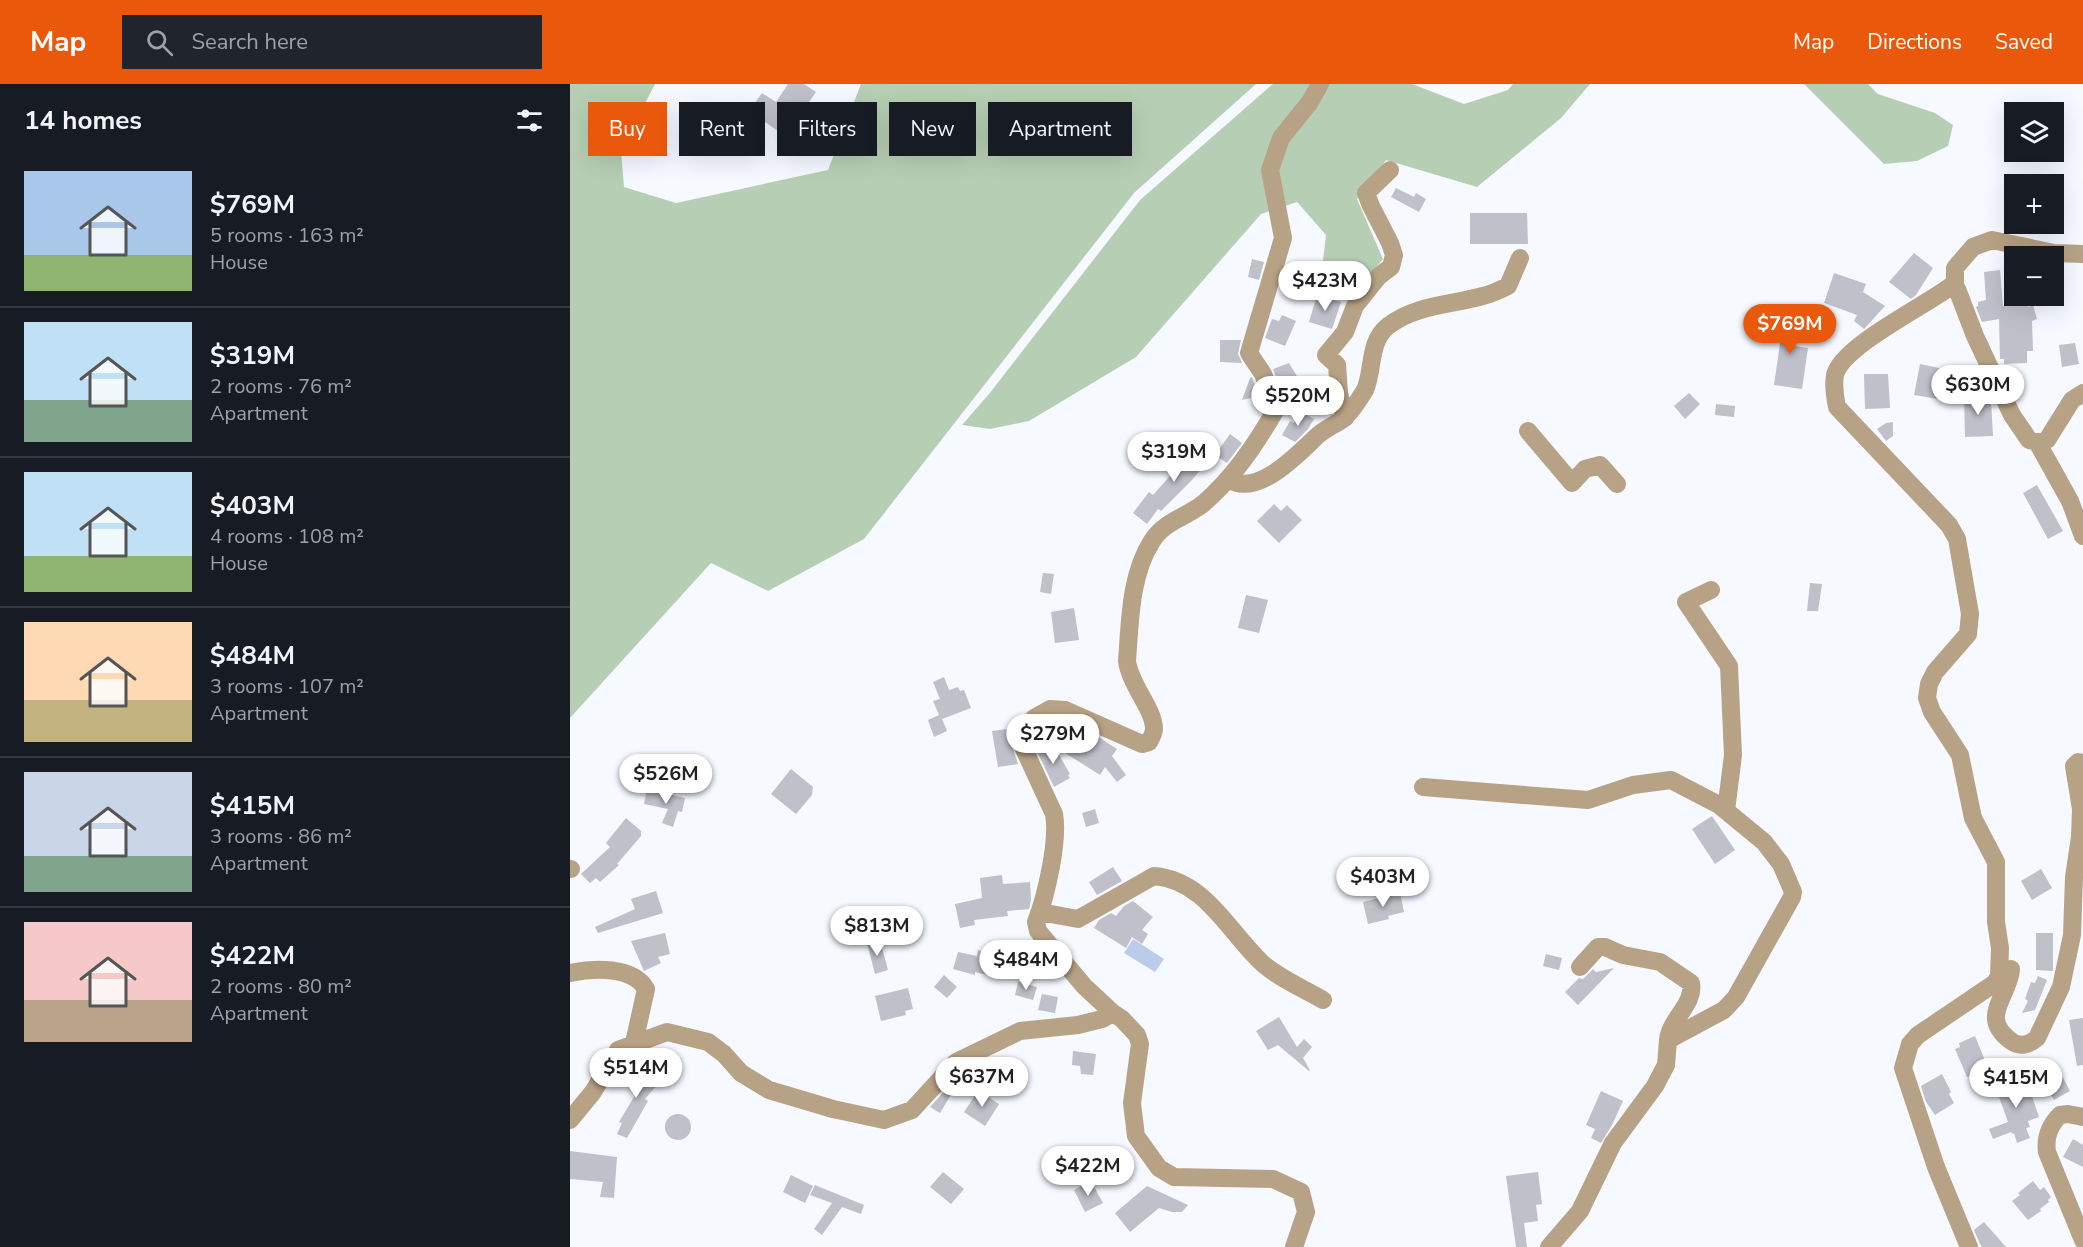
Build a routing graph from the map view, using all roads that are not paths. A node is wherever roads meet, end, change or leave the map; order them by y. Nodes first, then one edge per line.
1 (1320, 84) edge
2 (1390, 170) dead end
3 (2083, 254) edge
4 (1520, 258) dead end
5 (1955, 287) junction
6 (2083, 393) edge
7 (1345, 418) junction
8 (1528, 431) dead end
9 (2037, 442) junction
10 (1228, 479) junction
11 (1617, 484) dead end
12 (2083, 536) edge
13 (1711, 590) dead end
14 (2083, 763) edge
15 (1423, 787) dead end
16 (1726, 811) junction
17 (1040, 912) junction
18 (2000, 948) junction
19 (1580, 968) dead end
20 (570, 973) edge
21 (1323, 1000) dead end
22 (1113, 1013) junction
23 (1668, 1040) junction
24 (634, 1043) junction
25 (2083, 1117) edge
26 (570, 1120) edge
27 (2083, 1240) edge
28 (1294, 1247) edge
29 (1549, 1247) edge
30 (1969, 1247) edge

1 - 10 street
2 - 7 street
3 - 5 street
4 - 7 street
5 - 9 street
5 - 18 street
6 - 9 street
7 - 10 street
8 - 11 street
9 - 12 street
10 - 17 street
13 - 16 street
14 - 18 street
15 - 16 street
16 - 23 street
17 - 21 street
17 - 22 street
18 - 30 street
19 - 23 street
20 - 24 street
22 - 24 street
22 - 28 street
23 - 29 street
24 - 26 street
25 - 27 street

